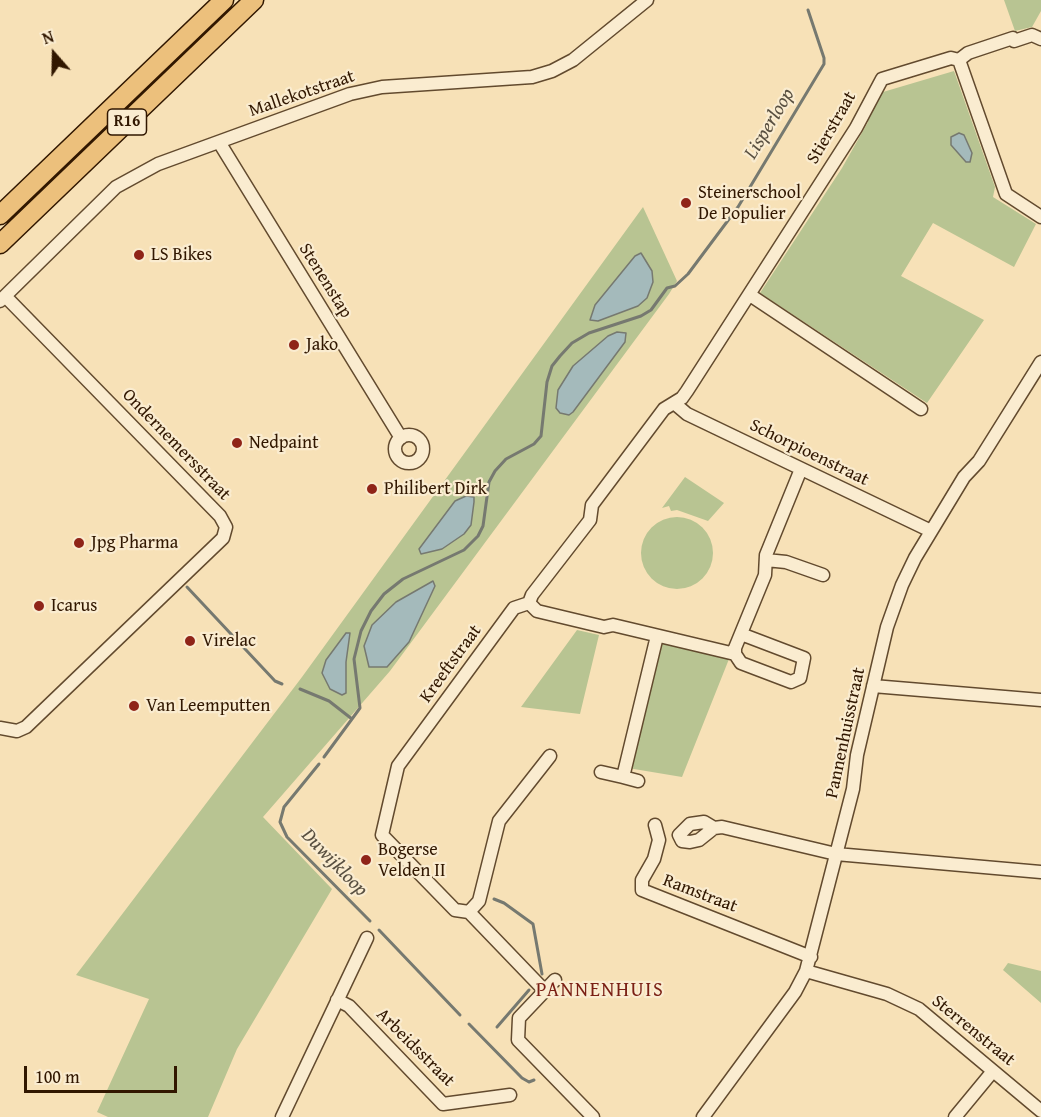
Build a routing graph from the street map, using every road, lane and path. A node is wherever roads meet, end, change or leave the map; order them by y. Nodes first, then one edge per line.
1 (224, 0) edge
2 (254, 0) edge
3 (647, 0) edge
4 (1041, 39) edge
5 (959, 60) junction
6 (219, 142) junction
7 (0, 216) edge
8 (1041, 217) edge
9 (0, 244) edge
10 (750, 296) junction
11 (2, 298) edge
12 (711, 352) joint
13 (1041, 362) edge
14 (674, 403) junction
15 (921, 409) dead end
16 (401, 438) dead end
17 (801, 469) junction
18 (931, 531) junction
19 (766, 560) junction
20 (823, 575) dead end
21 (529, 603) junction
22 (741, 634) junction
23 (657, 636) junction
24 (735, 654) junction
25 (873, 686) junction
26 (1041, 700) edge
27 (0, 729) edge
28 (550, 756) dead end
29 (601, 772) dead end
30 (623, 777) junction
31 (638, 781) dead end
32 (655, 825) dead end
33 (714, 828) dead end
34 (836, 854) junction
35 (1041, 872) edge
36 (469, 912) junction
37 (367, 938) dead end
38 (811, 957) junction
39 (807, 971) junction
40 (555, 980) dead end
41 (544, 990) junction
42 (337, 1000) junction
43 (993, 1071) junction
44 (510, 1095) dead end
45 (1041, 1111) edge
46 (282, 1117) edge
47 (593, 1117) edge
48 (703, 1117) edge
49 (955, 1117) edge

1 - 7 highway, R16
2 - 9 highway, R16
3 - 6 street, Mallekotstraat
4 - 5 street, Stierstraat
5 - 8 street
5 - 10 street, Stierstraat
6 - 11 street, Mallekotstraat
6 - 16 street, Stenenstap
10 - 12 street, Stierstraat
10 - 15 street
11 - 27 street, Ondernemersstraat
12 - 14 street, Kreeftstraat
13 - 18 street, Pannenhuisstraat
14 - 17 street, Schorpioenstraat
14 - 21 street, Kreeftstraat
17 - 18 street, Schorpioenstraat
17 - 19 street
18 - 25 street, Pannenhuisstraat
19 - 20 street
19 - 22 street
21 - 23 street
21 - 36 street, Kreeftstraat
22 - 24 street
22 - 24 street
23 - 24 street
23 - 30 street
25 - 26 street
25 - 34 street, Pannenhuisstraat
28 - 36 street
29 - 30 street
30 - 31 street
32 - 38 street, Ramstraat
33 - 34 street
34 - 35 street
34 - 38 street, Pannenhuisstraat
36 - 41 street, Kreeftstraat
37 - 42 street
38 - 39 street, Pannenhuisstraat
39 - 43 street, Sterrenstraat
39 - 48 street, Pannenhuisstraat
40 - 41 street
41 - 47 street
42 - 44 street, Arbeidsstraat
42 - 46 street
43 - 45 street, Sterrenstraat
43 - 49 street

